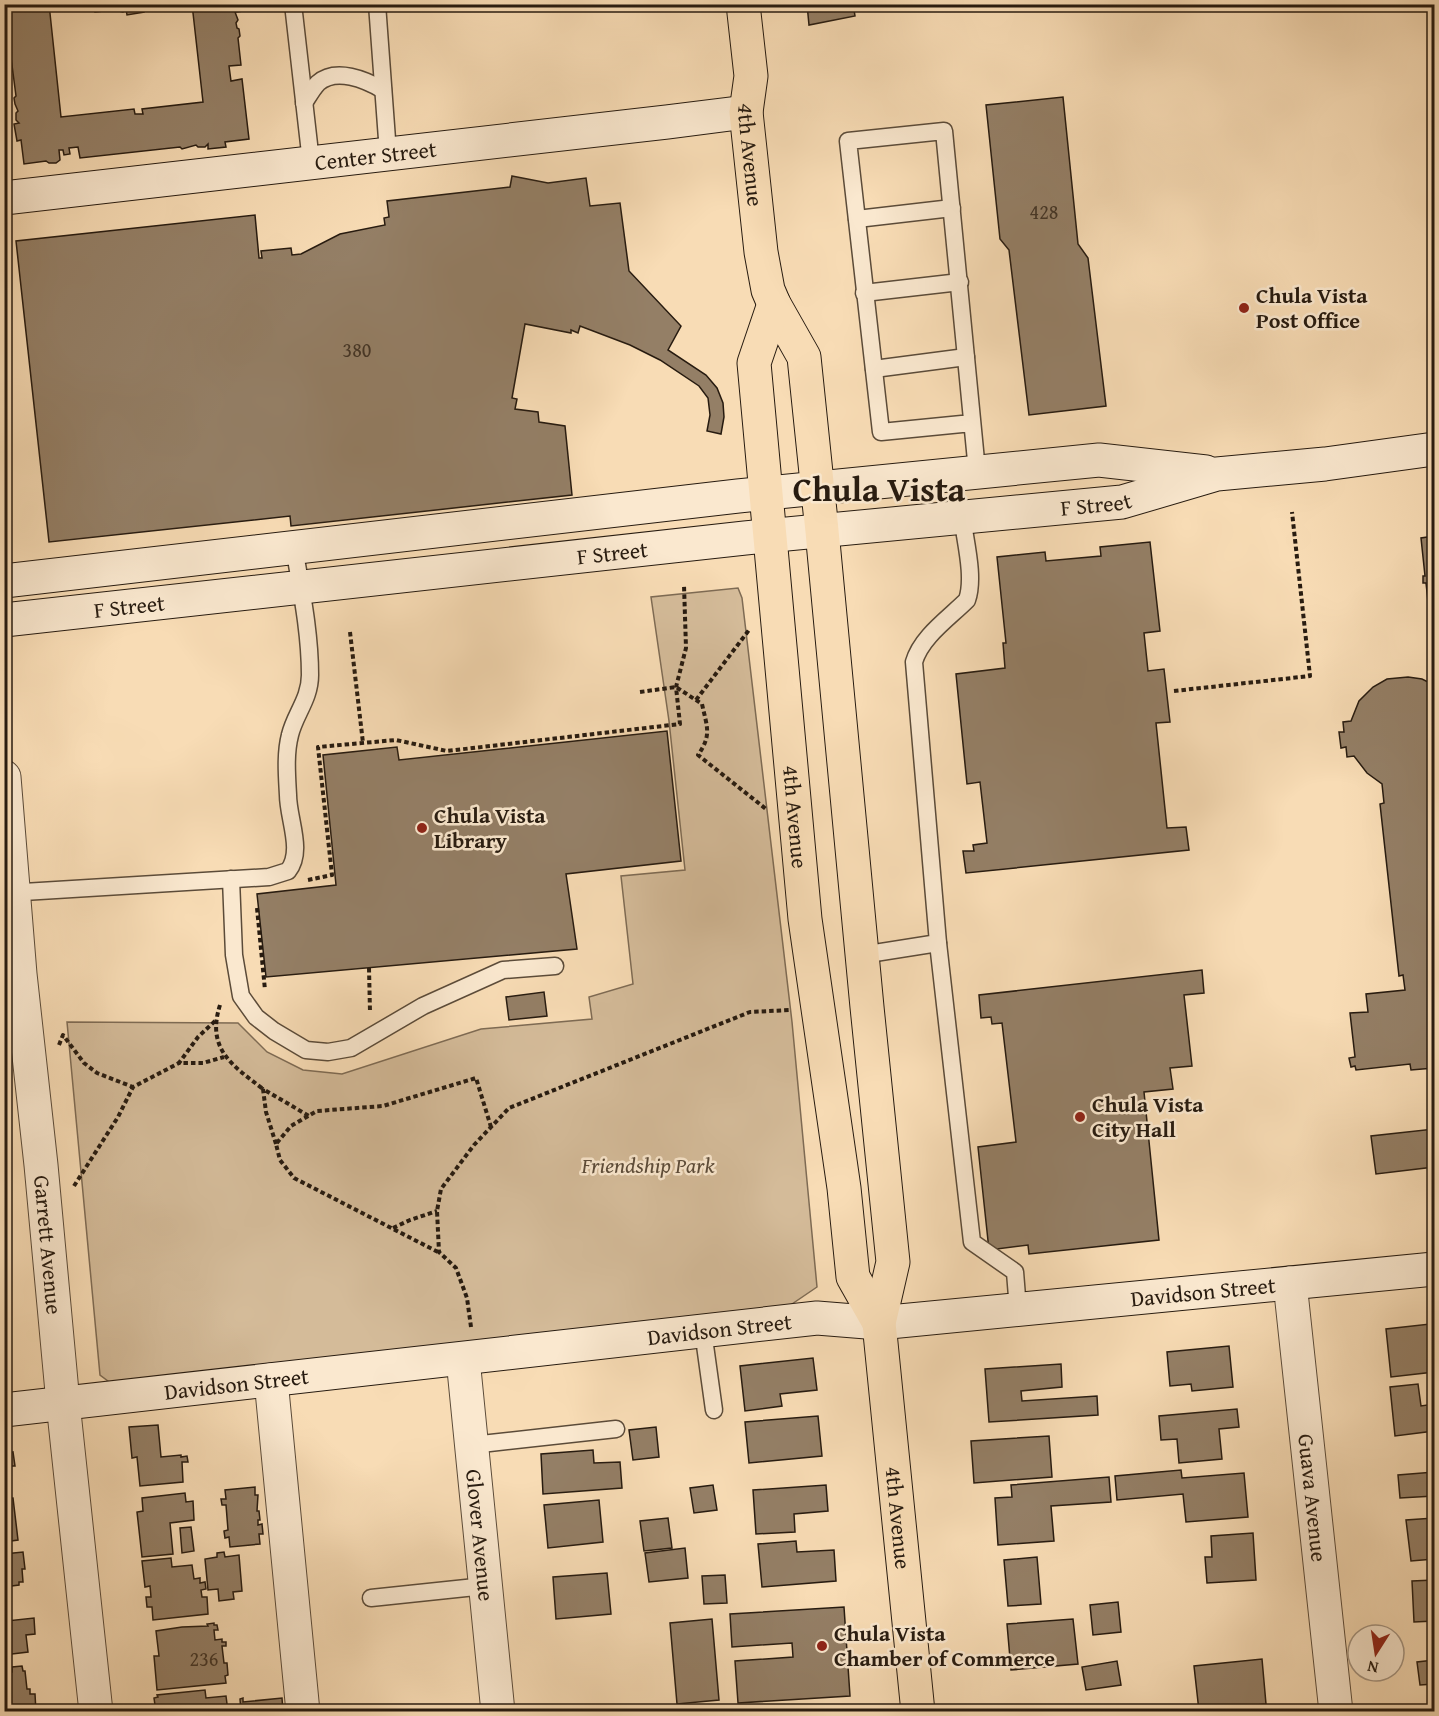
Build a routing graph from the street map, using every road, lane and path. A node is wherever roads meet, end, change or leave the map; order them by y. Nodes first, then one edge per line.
1 (293, 4) edge
2 (377, 4) edge
3 (743, 4) edge
4 (383, 90) junction
5 (304, 104) junction
6 (746, 111) junction
7 (388, 153) junction
8 (311, 162) junction
9 (4, 198) edge
10 (951, 208) junction
11 (857, 219) junction
12 (960, 282) junction
13 (864, 293) junction
14 (774, 304) junction
15 (966, 357) junction
16 (874, 369) junction
17 (972, 423) junction
18 (1434, 449) edge
19 (977, 471) junction
20 (1217, 474) junction
21 (818, 488) junction
22 (767, 494) junction
23 (1292, 512) dead end
24 (962, 516) junction
25 (822, 531) junction
26 (771, 536) junction
27 (294, 547) junction
28 (4, 581) edge
29 (684, 585) dead end
30 (300, 587) junction
31 (4, 620) edge
32 (749, 630) dead end
33 (350, 632) dead end
34 (676, 687) junction
35 (1174, 691) dead end
36 (640, 692) dead end
37 (696, 700) junction
38 (363, 743) junction
39 (4, 777) edge
40 (768, 812) dead end
41 (231, 879) junction
42 (297, 882) dead end
43 (9, 893) edge
44 (256, 903) dead end
45 (938, 943) junction
46 (862, 955) junction
47 (555, 966) dead end
48 (369, 968) dead end
49 (13, 975) edge
50 (265, 993) dead end
51 (241, 996) junction
52 (791, 1010) dead end
53 (215, 1020) junction
54 (368, 1021) dead end
55 (55, 1055) dead end
56 (224, 1057) junction
57 (179, 1063) junction
58 (133, 1087) junction
59 (263, 1089) junction
60 (309, 1116) junction
61 (491, 1127) junction
62 (276, 1144) junction
63 (73, 1189) dead end
64 (437, 1211) junction
65 (393, 1228) junction
66 (439, 1252) junction
67 (1434, 1269) edge
68 (1290, 1283) junction
69 (1018, 1309) junction
70 (879, 1323) junction
71 (703, 1331) junction
72 (469, 1359) junction
73 (271, 1380) junction
74 (63, 1403) junction
75 (4, 1410) edge
76 (714, 1410) dead end
77 (616, 1429) dead end
78 (471, 1445) junction
79 (485, 1586) junction
80 (371, 1598) dead end
81 (96, 1712) edge
82 (303, 1712) edge
83 (498, 1712) edge
84 (918, 1712) edge
85 (1336, 1712) edge

1 - 5 lane
2 - 4 lane
3 - 6 main road, 4th Avenue
4 - 5 lane
4 - 7 lane
5 - 8 lane
6 - 7 street, Center Street
6 - 14 main road, 4th Avenue
7 - 8 street, Center Street
8 - 9 street, Center Street
10 - 11 lane
10 - 11 lane
10 - 12 lane
11 - 13 lane
12 - 13 lane
12 - 15 lane
13 - 16 lane
14 - 21 main road, 4th Avenue
14 - 22 main road, 4th Avenue
15 - 16 lane
15 - 17 lane
16 - 17 lane
17 - 19 lane
18 - 20 street, F Street
19 - 20 street, F Street
19 - 21 street, F Street
20 - 24 street, F Street
21 - 22 street, F Street
21 - 25 main road, 4th Avenue
22 - 26 main road, 4th Avenue
22 - 27 street, F Street
23 - 35 path
24 - 25 street, F Street
24 - 45 lane
25 - 26 street, F Street
25 - 46 main road, 4th Avenue
26 - 30 street, F Street
26 - 70 main road, 4th Avenue
27 - 28 street, F Street
27 - 30 lane
29 - 34 path
30 - 31 street, F Street
30 - 41 lane
32 - 37 path
33 - 38 path
34 - 36 path
34 - 37 path
34 - 38 path
37 - 40 path
38 - 42 path
39 - 43 street, Garrett Avenue
41 - 43 lane
41 - 51 lane
43 - 49 street, Garrett Avenue
44 - 50 path
45 - 46 lane
45 - 69 lane
46 - 70 main road, 4th Avenue
47 - 51 lane
48 - 54 path
49 - 74 street, Garrett Avenue
51 - 53 path
52 - 61 path
53 - 56 path
53 - 57 path
55 - 58 path
56 - 57 path
56 - 59 path
57 - 58 path
58 - 63 path
59 - 60 path
59 - 62 path
60 - 61 path
60 - 62 path
61 - 64 path
62 - 65 path
64 - 65 path
64 - 66 path
65 - 66 path
66 - 72 path
67 - 68 street, Davidson Street
68 - 69 street, Davidson Street
68 - 85 street, Guava Avenue
69 - 70 street, Davidson Street
70 - 71 street, Davidson Street
70 - 84 main road, 4th Avenue
71 - 72 street, Davidson Street
71 - 76 lane
72 - 73 street, Davidson Street
72 - 78 street, Glover Avenue
73 - 74 street, Davidson Street
73 - 82 street
74 - 75 street, Davidson Street
74 - 81 street, Garrett Avenue
77 - 78 lane
78 - 79 street, Glover Avenue
79 - 80 lane
79 - 83 street, Glover Avenue

